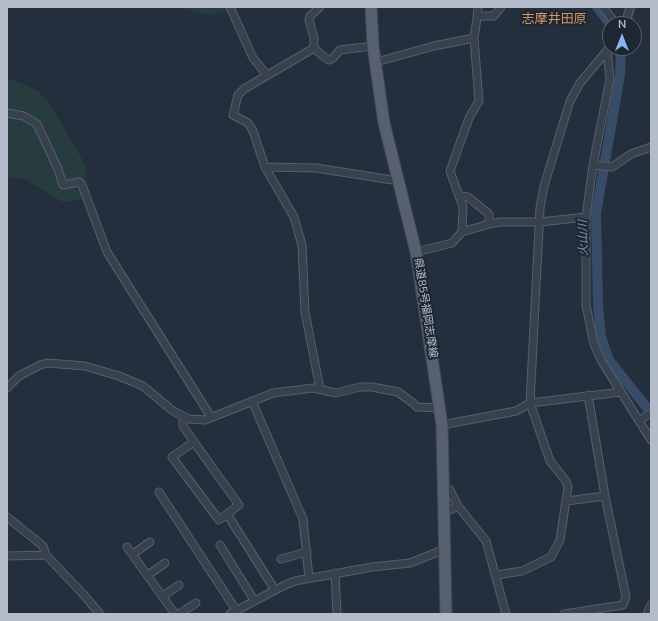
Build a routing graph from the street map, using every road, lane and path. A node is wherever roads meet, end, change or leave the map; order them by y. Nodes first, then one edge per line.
1 (230, 7) edge
2 (320, 7) edge
3 (371, 7) edge
4 (478, 7) edge
5 (482, 7) edge
6 (501, 7) edge
7 (604, 7) edge
8 (610, 16) edge
9 (478, 17) junction
10 (474, 38) junction
11 (373, 46) junction
12 (314, 48) junction
13 (602, 56) edge
14 (608, 56) edge
15 (376, 62) junction
16 (267, 75) junction
17 (7, 113) edge
18 (651, 147) edge
19 (595, 165) junction
20 (266, 167) junction
21 (399, 181) junction
22 (460, 196) junction
23 (586, 217) junction
24 (540, 222) junction
25 (489, 224) junction
26 (462, 232) junction
27 (416, 252) junction
28 (7, 388) edge
29 (320, 389) junction
30 (621, 392) junction
31 (588, 395) junction
32 (252, 401) junction
33 (530, 403) junction
34 (440, 408) junction
35 (651, 413) edge
36 (183, 417) junction
37 (211, 417) junction
38 (640, 420) junction
39 (442, 425) junction
40 (651, 440) edge
41 (194, 442) junction
42 (444, 490) junction
43 (159, 492) dead end
44 (605, 496) junction
45 (567, 501) junction
46 (458, 506) junction
47 (444, 513) junction
48 (227, 514) junction
49 (7, 517) edge
50 (150, 542) dead end
51 (220, 545) dead end
52 (127, 547) dead end
53 (445, 549) junction
54 (307, 552) junction
55 (133, 554) junction
56 (46, 555) junction
57 (7, 556) edge
58 (281, 559) dead end
59 (166, 563) dead end
60 (334, 573) junction
61 (148, 575) junction
62 (496, 575) junction
63 (309, 578) junction
64 (179, 585) dead end
65 (275, 590) junction
66 (163, 596) junction
67 (254, 600) junction
68 (196, 603) dead end
69 (651, 605) edge
70 (233, 612) edge
71 (100, 614) edge
72 (175, 614) edge
73 (179, 614) edge
74 (337, 614) edge
75 (446, 614) edge
76 (506, 614) edge
77 (564, 614) edge
78 (647, 614) edge

1 - 16 street
2 - 12 street
3 - 11 main road, 県道85号福岡志摩線
4 - 9 street
5 - 9 street
6 - 9 street
7 - 8 street
9 - 10 street
10 - 15 street
10 - 22 street
11 - 12 street
11 - 15 main road, 県道85号福岡志摩線
12 - 16 street
13 - 24 street
14 - 19 street
15 - 21 main road, 県道85号福岡志摩線
16 - 20 street
17 - 37 street
18 - 19 street
19 - 23 street
20 - 21 street
20 - 29 street
21 - 27 main road, 県道85号福岡志摩線
22 - 25 street
22 - 26 street
23 - 24 street
23 - 30 street
24 - 25 street
24 - 33 street
25 - 26 street
26 - 27 street
27 - 34 main road, 県道85号福岡志摩線
28 - 36 street
29 - 32 street
29 - 34 street
30 - 31 street
30 - 38 street
31 - 33 street
31 - 44 street
32 - 37 street
32 - 54 street
33 - 39 street
33 - 45 street
34 - 39 main road, 県道85号福岡志摩線
35 - 38 street
36 - 37 street
36 - 41 street
38 - 40 street
39 - 42 main road, 県道85号福岡志摩線
41 - 48 street
41 - 48 street
42 - 46 street
42 - 47 main road, 県道85号福岡志摩線
43 - 70 street
44 - 45 street
44 - 77 street
45 - 62 street
46 - 47 street
46 - 62 street
47 - 53 main road, 県道85号福岡志摩線
48 - 65 street
49 - 56 street
50 - 55 street
51 - 67 street
52 - 55 street
53 - 60 street
53 - 75 main road, 県道85号福岡志摩線
54 - 58 street
54 - 63 street
55 - 61 street
56 - 57 street
56 - 71 street
59 - 61 street
60 - 63 street
60 - 74 street
61 - 66 street
62 - 76 street
63 - 65 street
64 - 66 street
65 - 67 street
66 - 72 street
67 - 70 street
68 - 73 street
69 - 78 street

